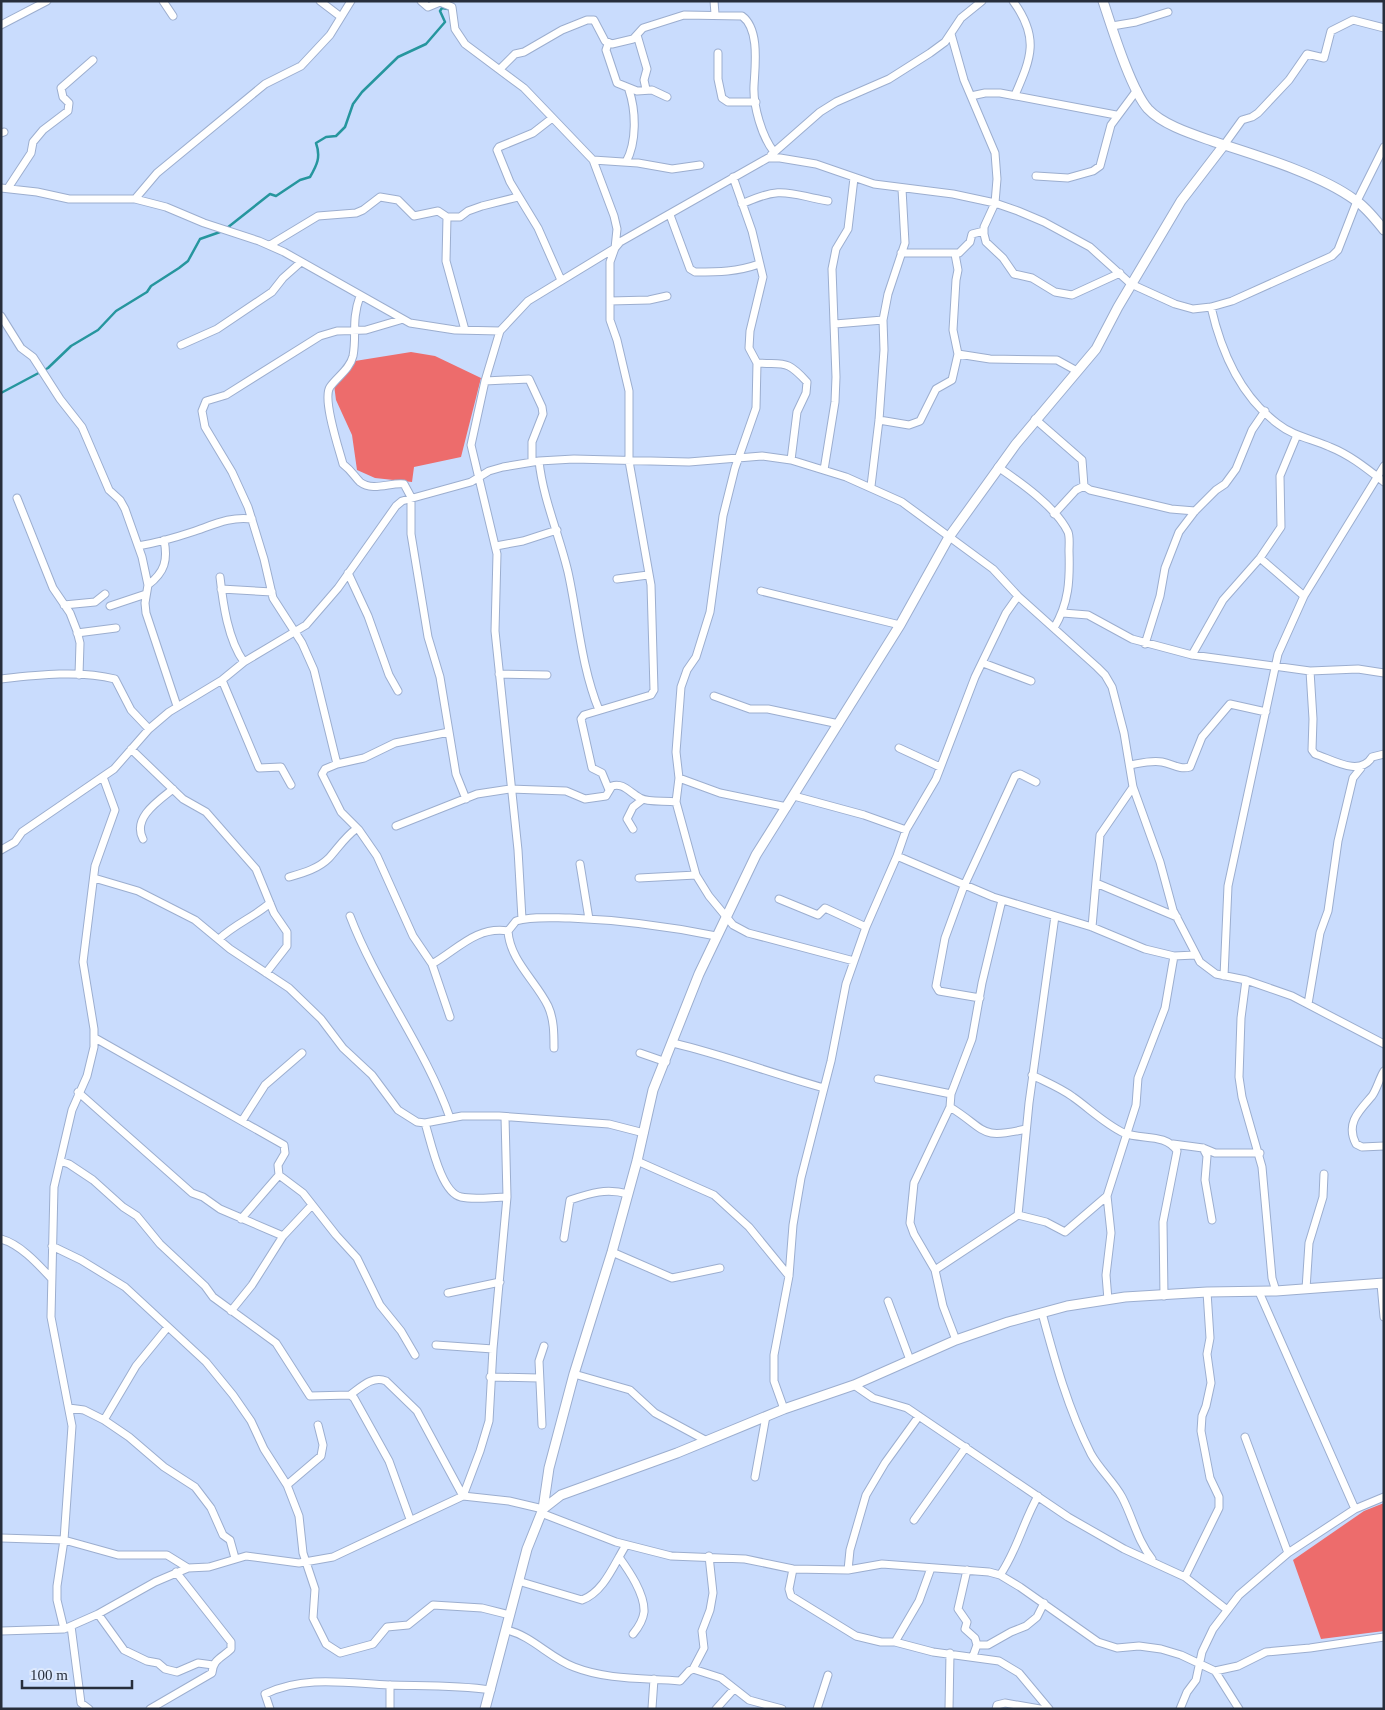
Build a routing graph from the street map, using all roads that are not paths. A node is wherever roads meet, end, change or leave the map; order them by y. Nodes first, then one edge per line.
1 (47, 1) edge
2 (163, 1) edge
3 (320, 1) edge
4 (351, 1) edge
5 (421, 1) edge
6 (714, 1) edge
7 (982, 1) edge
8 (1013, 1) edge
9 (1103, 1) edge
10 (1168, 12) dead end
11 (715, 14) junction
12 (173, 16) dead end
13 (341, 17) junction
14 (1, 25) edge
15 (1112, 26) junction
16 (1384, 28) edge
17 (951, 34) junction
18 (637, 35) junction
19 (608, 44) junction
20 (718, 53) dead end
21 (93, 60) dead end
22 (500, 69) junction
23 (646, 89) junction
24 (630, 90) junction
25 (1136, 90) junction
26 (1015, 95) junction
27 (971, 96) junction
28 (667, 97) dead end
29 (756, 102) junction
30 (1116, 115) junction
31 (551, 118) junction
32 (1224, 145) junction
33 (1384, 147) edge
34 (774, 152) junction
35 (768, 158) junction
36 (593, 160) junction
37 (626, 162) junction
38 (700, 165) dead end
39 (1036, 176) dead end
40 (733, 177) junction
41 (854, 178) junction
42 (4, 188) edge
43 (902, 189) junction
44 (518, 197) junction
45 (135, 199) junction
46 (828, 201) dead end
47 (1357, 201) junction
48 (995, 203) junction
49 (742, 204) junction
50 (670, 215) junction
51 (447, 217) junction
52 (1384, 230) edge
53 (984, 231) junction
54 (270, 245) junction
55 (615, 248) junction
56 (901, 253) junction
57 (955, 254) junction
58 (301, 262) junction
59 (759, 264) junction
60 (1120, 273) junction
61 (561, 280) junction
62 (1131, 284) junction
63 (360, 296) junction
64 (667, 296) dead end
65 (610, 301) junction
66 (1211, 307) junction
67 (1, 316) edge
68 (400, 320) junction
69 (883, 320) junction
70 (835, 324) junction
71 (353, 330) junction
72 (465, 330) junction
73 (500, 331) junction
74 (181, 345) dead end
75 (958, 354) junction
76 (757, 363) junction
77 (1077, 371) junction
78 (485, 381) junction
79 (1265, 411) junction
80 (1035, 419) junction
81 (879, 420) junction
82 (1297, 435) junction
83 (737, 460) junction
84 (791, 460) junction
85 (535, 461) junction
86 (629, 461) junction
87 (1384, 466) edge
88 (998, 467) junction
89 (824, 470) junction
90 (479, 477) junction
91 (1381, 479) edge
92 (871, 486) junction
93 (1084, 486) junction
94 (410, 497) junction
95 (16, 498) dead end
96 (1195, 512) junction
97 (1054, 514) junction
98 (252, 519) junction
99 (556, 530) junction
100 (949, 537) junction
101 (164, 540) junction
102 (138, 546) junction
103 (496, 546) junction
104 (1260, 558) junction
105 (348, 572) junction
106 (648, 575) junction
107 (220, 577) dead end
108 (617, 579) dead end
109 (148, 586) junction
110 (221, 589) junction
111 (761, 591) dead end
112 (272, 592) junction
113 (105, 594) dead end
114 (146, 594) junction
115 (1018, 596) junction
116 (1304, 596) junction
117 (64, 605) junction
118 (110, 606) dead end
119 (1063, 613) junction
120 (900, 625) junction
121 (116, 628) dead end
122 (1054, 628) junction
123 (78, 633) junction
124 (295, 633) junction
125 (1145, 644) junction
126 (1192, 654) junction
127 (244, 662) junction
128 (982, 662) junction
129 (1275, 667) junction
130 (1310, 671) junction
131 (1384, 673) edge
132 (498, 674) junction
133 (547, 675) dead end
134 (79, 676) junction
135 (1, 679) edge
136 (222, 680) junction
137 (1031, 681) dead end
138 (398, 691) dead end
139 (714, 696) dead end
140 (177, 706) junction
141 (599, 710) junction
142 (1266, 712) junction
143 (839, 724) junction
144 (149, 729) junction
145 (448, 732) junction
146 (899, 748) dead end
147 (131, 749) junction
148 (1384, 754) edge
149 (337, 764) junction
150 (1130, 765) junction
151 (940, 767) junction
152 (1361, 768) junction
153 (102, 777) junction
154 (679, 778) junction
155 (1036, 782) dead end
156 (291, 785) dead end
157 (1133, 787) junction
158 (172, 788) junction
159 (510, 789) junction
160 (609, 790) junction
161 (794, 796) junction
162 (466, 800) junction
163 (642, 800) junction
164 (676, 802) junction
165 (787, 807) junction
166 (396, 826) dead end
167 (356, 828) junction
168 (633, 829) dead end
169 (906, 830) junction
170 (143, 839) dead end
171 (1, 850) edge
172 (897, 856) junction
173 (580, 864) dead end
174 (696, 875) junction
175 (289, 877) dead end
176 (94, 878) junction
177 (639, 878) dead end
178 (1096, 883) junction
179 (964, 886) junction
180 (779, 899) dead end
181 (1002, 900) junction
182 (270, 903) junction
183 (350, 916) dead end
184 (726, 916) junction
185 (1055, 916) junction
186 (1177, 917) junction
187 (522, 919) junction
188 (589, 919) junction
189 (866, 927) junction
190 (1092, 927) junction
191 (508, 931) junction
192 (716, 936) junction
193 (219, 939) junction
194 (1195, 955) junction
195 (1174, 956) junction
196 (854, 961) junction
197 (432, 964) junction
198 (266, 973) junction
199 (1224, 976) junction
200 (1246, 980) junction
201 (980, 998) junction
202 (1308, 1004) junction
203 (450, 1017) dead end
204 (95, 1038) junction
205 (673, 1043) junction
206 (1384, 1044) edge
207 (554, 1048) dead end
208 (302, 1053) dead end
209 (640, 1053) dead end
210 (666, 1062) junction
211 (1384, 1071) edge
212 (1032, 1075) junction
213 (878, 1079) dead end
214 (824, 1088) junction
215 (78, 1092) junction
216 (951, 1094) junction
217 (950, 1107) junction
218 (505, 1117) junction
219 (450, 1118) junction
220 (242, 1121) junction
221 (425, 1123) junction
222 (1026, 1129) junction
223 (644, 1133) junction
224 (1126, 1134) junction
225 (1173, 1144) junction
226 (1384, 1146) edge
227 (1203, 1148) junction
228 (1260, 1152) junction
229 (638, 1161) junction
230 (60, 1162) junction
231 (1324, 1174) dead end
232 (279, 1175) junction
233 (628, 1194) junction
234 (1107, 1196) junction
235 (507, 1197) junction
236 (312, 1205) junction
237 (1018, 1215) junction
238 (241, 1218) junction
239 (1212, 1220) dead end
240 (283, 1236) junction
241 (564, 1238) dead end
242 (1, 1239) edge
243 (52, 1246) junction
244 (612, 1252) junction
245 (720, 1268) dead end
246 (936, 1270) junction
247 (789, 1276) junction
248 (51, 1278) junction
249 (500, 1282) junction
250 (1382, 1284) edge
251 (1306, 1289) junction
252 (1276, 1291) junction
253 (1207, 1292) junction
254 (1259, 1292) junction
255 (448, 1293) dead end
256 (1164, 1296) junction
257 (1108, 1300) junction
258 (888, 1301) dead end
259 (231, 1311) junction
260 (1042, 1313) junction
261 (1384, 1317) edge
262 (167, 1328) junction
263 (956, 1340) junction
264 (436, 1345) dead end
265 (544, 1346) dead end
266 (493, 1348) junction
267 (415, 1355) dead end
268 (910, 1360) junction
269 (574, 1374) junction
270 (490, 1377) junction
271 (539, 1378) junction
272 (854, 1385) junction
273 (350, 1395) junction
274 (69, 1408) junction
275 (784, 1409) junction
276 (766, 1416) junction
277 (919, 1416) junction
278 (104, 1420) junction
279 (318, 1424) dead end
280 (542, 1425) dead end
281 (1245, 1437) dead end
282 (706, 1441) junction
283 (966, 1447) junction
284 (755, 1477) dead end
285 (287, 1485) junction
286 (463, 1496) junction
287 (1038, 1496) junction
288 (1384, 1497) edge
289 (1354, 1509) junction
290 (542, 1511) junction
291 (410, 1519) junction
292 (914, 1520) dead end
293 (1, 1538) edge
294 (64, 1540) junction
295 (626, 1545) junction
296 (1288, 1553) junction
297 (709, 1556) junction
298 (619, 1557) junction
299 (236, 1558) junction
300 (1153, 1561) junction
301 (306, 1563) junction
302 (188, 1568) junction
303 (931, 1568) junction
304 (793, 1569) junction
305 (848, 1570) junction
306 (967, 1570) junction
307 (176, 1572) junction
308 (1000, 1575) junction
309 (1185, 1577) junction
310 (518, 1581) junction
311 (1044, 1603) junction
312 (1226, 1609) junction
313 (98, 1614) junction
314 (510, 1615) junction
315 (67, 1628) junction
316 (507, 1630) junction
317 (1, 1631) edge
318 (633, 1634) dead end
319 (1384, 1637) edge
320 (895, 1642) junction
321 (977, 1645) junction
322 (950, 1654) junction
323 (973, 1656) junction
324 (1200, 1664) junction
325 (213, 1665) junction
326 (693, 1670) junction
327 (1215, 1671) junction
328 (828, 1676) dead end
329 (654, 1678) junction
330 (390, 1685) junction
331 (734, 1689) junction
332 (491, 1690) junction
333 (652, 1708) edge
334 (89, 1709) edge
335 (150, 1709) edge
336 (270, 1709) edge
337 (390, 1709) edge
338 (485, 1709) edge
339 (716, 1709) edge
340 (782, 1709) edge
341 (817, 1709) edge
342 (949, 1709) edge
343 (996, 1709) edge
344 (1040, 1709) edge
345 (1049, 1709) edge
346 (1180, 1709) edge
347 (1239, 1709) edge

1 - 14 street
2 - 12 street
3 - 13 street
4 - 13 street
5 - 22 street
6 - 11 street
7 - 17 street
8 - 26 street
9 - 15 street
10 - 15 street
11 - 18 street
11 - 29 street
13 - 45 street
15 - 25 street
16 - 32 street
17 - 27 street
17 - 34 street
18 - 19 street
18 - 23 street
19 - 22 street
19 - 24 street
20 - 29 street
21 - 42 street
22 - 31 street
23 - 24 street
23 - 28 street
24 - 37 street
25 - 30 street
25 - 32 street
26 - 27 street
26 - 30 street
27 - 48 street
29 - 34 street
30 - 39 street
31 - 36 street
31 - 44 street
32 - 47 street
32 - 62 street
33 - 47 street
34 - 35 street
35 - 40 street
35 - 41 street
36 - 37 street
36 - 55 street
37 - 38 street
40 - 49 street
40 - 50 street
41 - 43 street
41 - 70 street
42 - 45 street
43 - 48 street
43 - 56 street
44 - 51 street
44 - 61 street
45 - 54 street
46 - 49 street
47 - 52 street
47 - 66 street
48 - 53 street
48 - 60 street
49 - 59 street
50 - 55 street
50 - 59 street
51 - 54 street
51 - 72 street
53 - 57 street
53 - 60 street
54 - 58 street
55 - 61 street
55 - 65 street
56 - 57 street
56 - 69 street
57 - 75 street
58 - 63 street
58 - 74 street
59 - 76 street
60 - 62 street
61 - 73 street
62 - 66 street
62 - 77 street
63 - 68 street
63 - 71 street
64 - 65 street
65 - 86 street
66 - 79 street
67 - 102 street
68 - 71 street
68 - 72 street
69 - 70 street
69 - 81 street
70 - 89 street
71 - 94 street
71 - 98 street
72 - 73 street
73 - 78 street
75 - 77 street
75 - 81 street
76 - 83 street
76 - 84 street
77 - 80 street
78 - 85 street
78 - 90 street
79 - 82 street
79 - 96 street
80 - 88 street
80 - 93 street
81 - 92 street
82 - 91 street
82 - 104 street
83 - 84 street
83 - 86 street
83 - 154 street
84 - 89 street
85 - 86 street
85 - 90 street
85 - 99 street
86 - 106 street
87 - 91 street
88 - 97 street
88 - 100 street
89 - 92 street
90 - 94 street
90 - 103 street
91 - 116 street
92 - 100 street
93 - 96 street
93 - 97 street
94 - 105 street
94 - 145 street
95 - 117 street
96 - 125 street
97 - 119 street
98 - 101 street
98 - 112 street
99 - 103 street
99 - 141 street
100 - 115 street
100 - 120 street
101 - 102 street
101 - 109 street
102 - 109 street
103 - 132 street
104 - 116 street
104 - 126 street
105 - 124 street
105 - 138 street
106 - 108 street
106 - 141 street
107 - 110 street
109 - 114 street
110 - 112 street
110 - 127 street
111 - 120 street
112 - 124 street
113 - 117 street
114 - 118 street
114 - 140 street
115 - 122 street
115 - 128 street
116 - 129 street
117 - 123 street
119 - 122 street
119 - 125 street
120 - 143 street
121 - 123 street
122 - 150 street
123 - 134 street
124 - 127 street
124 - 149 street
125 - 126 street
126 - 129 street
127 - 136 street
128 - 137 street
128 - 151 street
129 - 130 street
129 - 142 street
130 - 131 street
130 - 152 street
132 - 133 street
132 - 159 street
134 - 135 street
134 - 144 street
136 - 140 street
136 - 156 street
139 - 143 street
140 - 144 street
141 - 160 street
142 - 150 street
142 - 199 street
143 - 161 street
144 - 147 street
145 - 149 street
145 - 162 street
146 - 151 street
147 - 153 street
147 - 158 street
148 - 152 street
149 - 167 street
150 - 157 street
151 - 169 street
152 - 202 street
153 - 171 street
153 - 176 street
154 - 164 street
154 - 165 street
155 - 179 street
157 - 178 street
157 - 186 street
158 - 170 street
158 - 182 street
159 - 160 street
159 - 162 street
159 - 187 street
160 - 163 street
161 - 165 street
161 - 169 street
162 - 166 street
163 - 164 street
163 - 168 street
164 - 174 street
165 - 184 street
167 - 175 street
167 - 197 street
169 - 172 street
172 - 179 street
172 - 189 street
173 - 188 street
174 - 177 street
174 - 184 street
176 - 193 street
176 - 204 street
178 - 186 street
178 - 190 street
179 - 181 street
179 - 201 street
180 - 189 street
181 - 185 street
181 - 201 street
182 - 193 street
182 - 198 street
183 - 219 street
184 - 192 street
184 - 196 street
185 - 190 street
185 - 212 street
186 - 194 street
187 - 188 street
187 - 191 street
188 - 192 street
189 - 196 street
190 - 195 street
191 - 197 street
191 - 207 street
192 - 205 street
193 - 198 street
194 - 195 street
194 - 199 street
195 - 224 street
196 - 214 street
197 - 203 street
198 - 221 street
199 - 200 street
200 - 202 street
200 - 228 street
201 - 216 street
202 - 206 street
204 - 215 street
204 - 220 street
205 - 210 street
205 - 214 street
208 - 220 street
209 - 210 street
210 - 223 street
211 - 226 street
212 - 222 street
212 - 224 street
213 - 216 street
214 - 247 street
215 - 230 street
215 - 238 street
216 - 217 street
217 - 222 street
217 - 246 street
218 - 219 street
218 - 223 street
218 - 235 street
219 - 221 street
220 - 232 street
221 - 235 street
222 - 237 street
223 - 229 street
224 - 225 street
224 - 234 street
225 - 227 street
225 - 256 street
227 - 228 street
227 - 239 street
228 - 252 street
229 - 233 street
229 - 247 street
230 - 243 street
230 - 259 street
231 - 251 street
232 - 236 street
232 - 238 street
233 - 241 street
233 - 244 street
234 - 237 street
234 - 257 street
235 - 249 street
236 - 240 street
236 - 267 street
237 - 246 street
238 - 240 street
240 - 259 street
242 - 248 street
243 - 248 street
243 - 262 street
244 - 245 street
244 - 269 street
246 - 263 street
247 - 275 street
248 - 274 street
249 - 255 street
249 - 266 street
250 - 251 street
250 - 261 street
251 - 252 street
252 - 254 street
253 - 254 street
253 - 256 street
253 - 309 street
254 - 289 street
256 - 257 street
257 - 260 street
258 - 268 street
259 - 273 street
260 - 263 street
260 - 300 street
262 - 278 street
262 - 285 street
263 - 268 street
264 - 266 street
265 - 271 street
266 - 270 street
268 - 272 street
269 - 282 street
269 - 290 street
270 - 271 street
270 - 286 street
271 - 280 street
272 - 275 street
272 - 277 street
273 - 286 street
273 - 291 street
274 - 278 street
274 - 294 street
275 - 276 street
276 - 282 street
276 - 284 street
277 - 283 street
277 - 305 street
278 - 299 street
279 - 285 street
281 - 296 street
282 - 290 street
283 - 287 street
283 - 292 street
285 - 301 street
286 - 290 street
286 - 291 street
287 - 300 street
287 - 308 street
288 - 289 street
289 - 296 street
290 - 295 street
290 - 310 street
291 - 301 street
293 - 294 street
294 - 302 street
294 - 315 street
295 - 297 street
295 - 298 street
296 - 312 street
297 - 304 street
297 - 326 street
298 - 310 street
298 - 318 street
299 - 301 street
299 - 302 street
300 - 309 street
301 - 314 street
302 - 307 street
303 - 305 street
303 - 306 street
303 - 320 street
304 - 305 street
304 - 320 street
306 - 308 street
306 - 321 street
307 - 313 street
307 - 325 street
308 - 311 street
309 - 312 street
310 - 314 street
311 - 321 street
311 - 324 street
312 - 324 street
313 - 315 street
313 - 325 street
314 - 316 street
315 - 317 street
315 - 334 street
316 - 329 street
316 - 332 street
319 - 327 street
320 - 322 street
321 - 323 street
322 - 323 street
322 - 342 street
323 - 345 street
324 - 327 street
324 - 346 street
325 - 335 street
326 - 329 street
326 - 331 street
327 - 347 street
328 - 341 street
329 - 333 street
330 - 332 street
330 - 336 street
330 - 337 street
331 - 339 street
331 - 340 street
332 - 338 street
343 - 344 street

